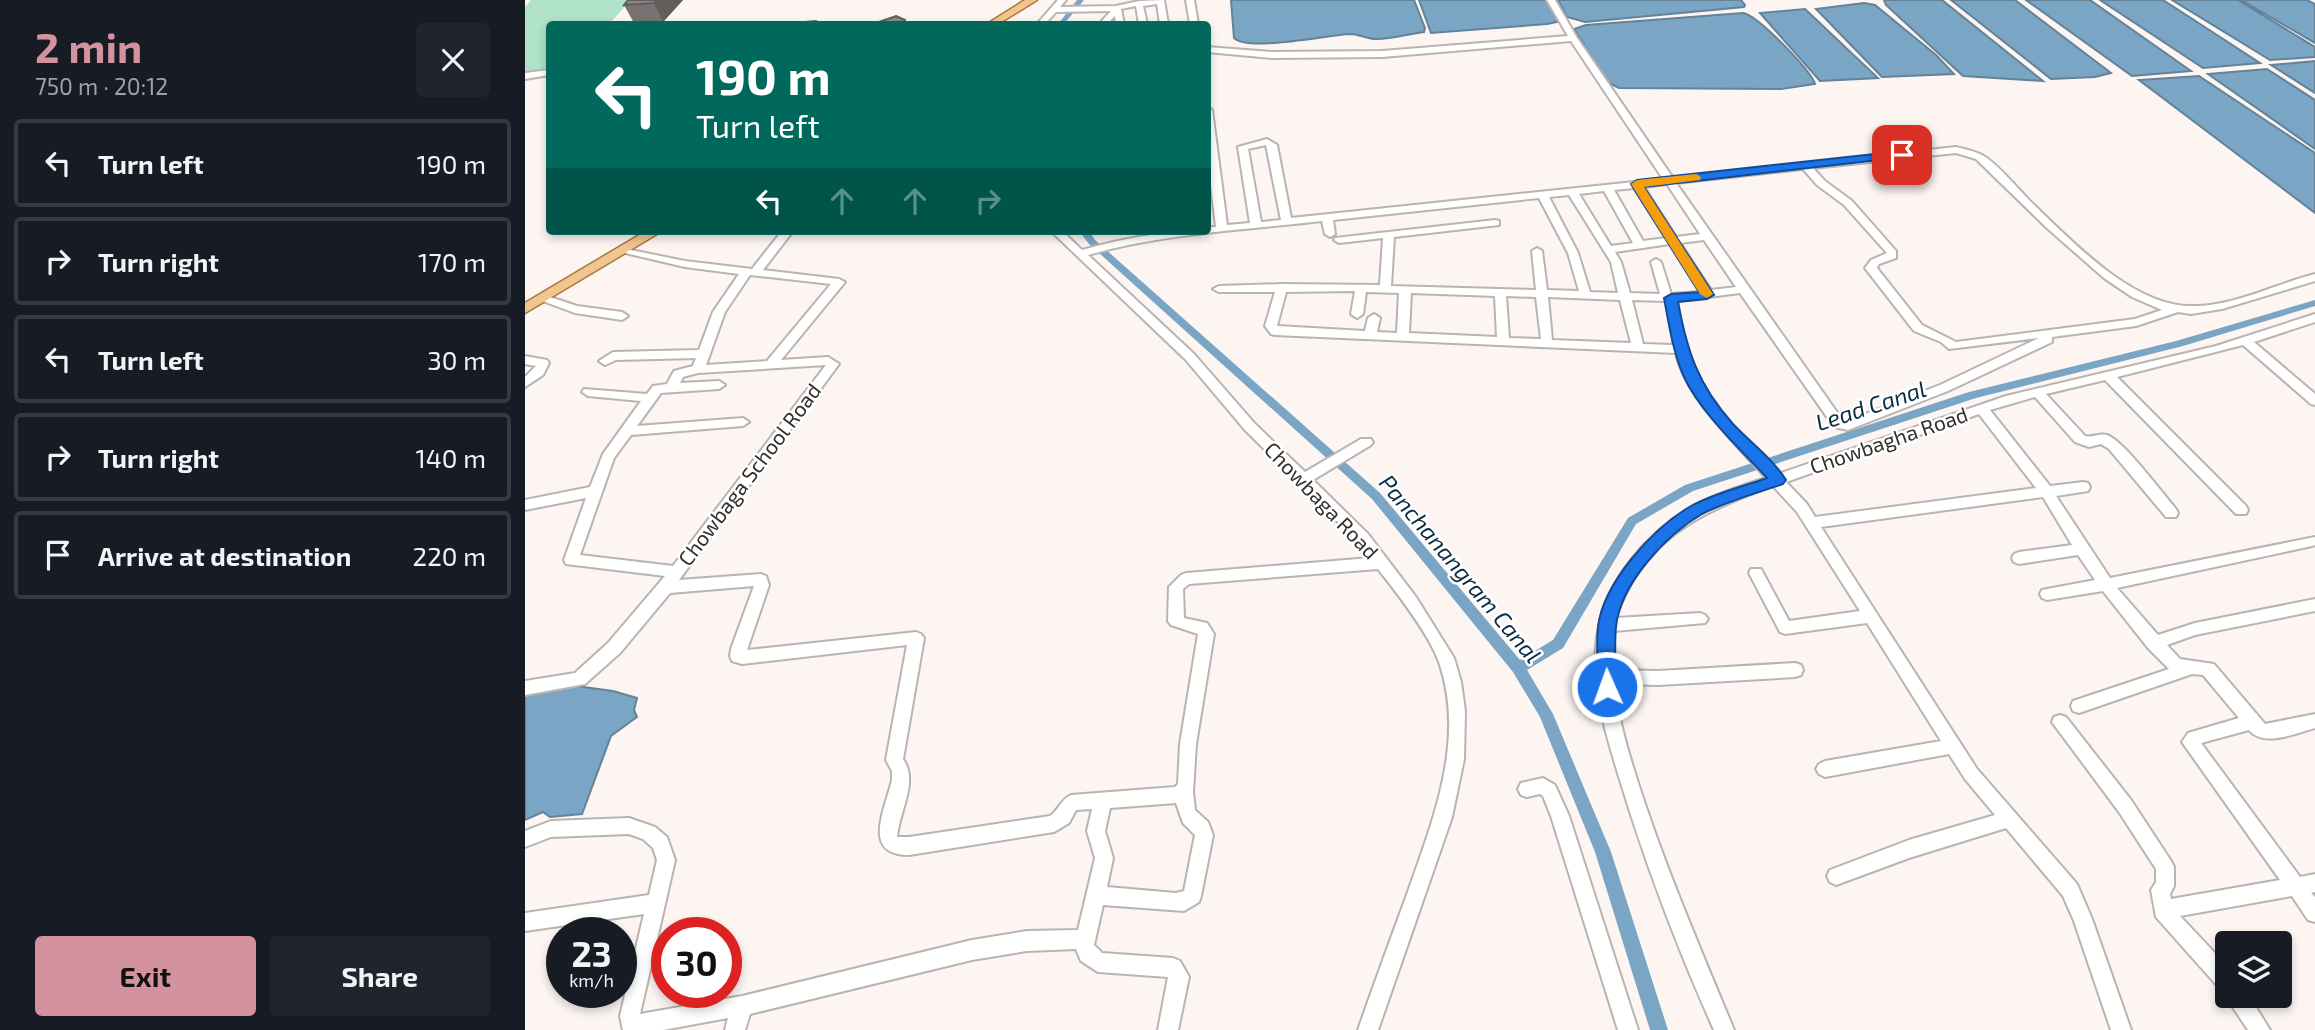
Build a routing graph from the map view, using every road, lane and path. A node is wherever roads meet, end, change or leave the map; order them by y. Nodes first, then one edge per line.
1 (1024, 0) edge
2 (1032, 0) edge
3 (1062, 0) edge
4 (1190, 0) edge
5 (1552, 0) edge
6 (1139, 3) junction
7 (1117, 8) junction
8 (1053, 10) junction
9 (990, 21) edge
10 (997, 21) edge
11 (1044, 21) edge
12 (1106, 21) edge
13 (1119, 21) edge
14 (1142, 21) edge
15 (1164, 21) edge
16 (1194, 21) edge
17 (1573, 38) junction
18 (1211, 49) edge
19 (546, 74) edge
20 (525, 76) edge
21 (1211, 163) edge
22 (1804, 165) junction
23 (1669, 180) junction
24 (1637, 184) junction
25 (1607, 187) junction
26 (1572, 191) junction
27 (1542, 194) junction
28 (1327, 218) junction
29 (1287, 223) junction
30 (1495, 223) dead end
31 (1257, 226) junction
32 (1222, 229) junction
33 (1211, 230) edge
34 (649, 235) edge
35 (784, 235) edge
36 (1062, 235) edge
37 (1143, 235) edge
38 (1389, 235) junction
39 (1709, 236) junction
40 (1123, 238) edge
41 (1674, 241) junction
42 (1640, 245) junction
43 (625, 250) junction
44 (1610, 250) junction
45 (1537, 251) dead end
46 (1086, 252) junction
47 (1655, 262) dead end
48 (751, 272) junction
49 (2315, 277) edge
50 (2299, 282) junction
51 (1282, 287) junction
52 (1361, 288) junction
53 (1219, 289) dead end
54 (1385, 289) junction
55 (1405, 289) junction
56 (1743, 289) junction
57 (1500, 291) junction
58 (1542, 293) junction
59 (2315, 293) edge
60 (1585, 294) junction
61 (1707, 295) junction
62 (1624, 296) junction
63 (544, 298) junction
64 (1668, 298) junction
65 (525, 309) edge
66 (2173, 310) junction
67 (1357, 314) dead end
68 (622, 316) dead end
69 (1374, 318) dead end
70 (2315, 318) edge
71 (2064, 332) junction
72 (1370, 336) junction
73 (1403, 337) junction
74 (2245, 340) junction
75 (1503, 342) junction
76 (1547, 344) junction
77 (1638, 347) junction
78 (1680, 349) junction
79 (703, 354) junction
80 (525, 360) edge
81 (605, 361) dead end
82 (772, 363) junction
83 (698, 369) junction
84 (2108, 376) junction
85 (525, 383) edge
86 (719, 385) dead end
87 (671, 388) junction
88 (588, 392) dead end
89 (2038, 393) junction
90 (649, 398) junction
91 (2315, 401) edge
92 (1983, 410) junction
93 (743, 422) dead end
94 (626, 431) junction
95 (1366, 442) dead end
96 (1776, 477) junction
97 (1304, 479) junction
98 (2083, 487) dead end
99 (597, 491) junction
100 (2046, 492) junction
101 (525, 505) edge
102 (2241, 510) dead end
103 (2171, 513) dead end
104 (1811, 523) junction
105 (2312, 541) dead end
106 (2082, 549) junction
107 (2019, 558) dead end
108 (1382, 563) junction
109 (676, 572) junction
110 (1756, 573) dead end
111 (2107, 584) junction
112 (665, 587) junction
113 (2047, 594) dead end
114 (2315, 605) edge
115 (1871, 616) junction
116 (1700, 619) dead end
117 (1607, 625) junction
118 (2153, 643) junction
119 (1795, 670) dead end
120 (2186, 670) junction
121 (1606, 677) junction
122 (525, 688) edge
123 (2079, 706) dead end
124 (2315, 721) edge
125 (2060, 722) dead end
126 (2252, 722) junction
127 (1952, 746) junction
128 (1825, 769) dead end
129 (1527, 789) dead end
130 (1184, 792) junction
131 (1103, 801) junction
132 (2008, 819) junction
133 (525, 839) edge
134 (1836, 876) dead end
135 (2315, 883) edge
136 (2295, 886) junction
137 (1097, 895) junction
138 (656, 903) junction
139 (2163, 910) junction
140 (2315, 914) edge
141 (653, 917) edge
142 (525, 922) edge
143 (651, 924) edge
144 (1084, 939) junction
145 (2215, 964) edge
146 (742, 1006) edge
147 (731, 1008) edge
148 (741, 1008) edge
149 (2245, 1008) edge
150 (735, 1030) edge
151 (1168, 1030) edge
152 (1368, 1030) edge
153 (1628, 1030) edge
154 (1724, 1030) edge
155 (2121, 1030) edge
156 (2260, 1030) edge

1 - 9 main road
2 - 10 main road
3 - 8 street
4 - 16 street
5 - 17 street
6 - 7 street
6 - 14 street
6 - 15 street
7 - 8 street
7 - 12 street
7 - 13 street
8 - 11 street
17 - 18 street
17 - 23 street
19 - 20 street
21 - 32 street
22 - 23 street
22 - 66 street
22 - 71 street
23 - 24 street
23 - 39 street
24 - 25 street
24 - 41 street
25 - 26 street
25 - 42 street
26 - 27 street
26 - 44 street
27 - 28 street
27 - 60 street
28 - 29 street
28 - 38 street
29 - 31 street
29 - 31 street
30 - 38 street
31 - 32 street
32 - 33 street
34 - 43 main road
35 - 48 street
36 - 46 street, Chowbaga Road
37 - 40 street
38 - 54 street
39 - 41 street
39 - 56 street
40 - 46 street
41 - 42 street
41 - 61 street
42 - 44 street
43 - 48 street
43 - 63 main road
44 - 62 street
45 - 58 street
46 - 97 street, Chowbaga Road
47 - 64 street
48 - 79 street
48 - 82 street
49 - 50 street
50 - 59 street
50 - 66 street
51 - 52 street
51 - 53 street
51 - 72 street
52 - 54 street
52 - 67 street
54 - 55 street
55 - 57 street
55 - 73 street
56 - 61 street
56 - 71 street
57 - 58 street
57 - 75 street
58 - 60 street
58 - 76 street
60 - 62 street
61 - 64 street
62 - 64 street
62 - 77 street
63 - 65 main road
63 - 68 street
64 - 78 street
66 - 71 street
69 - 72 street
70 - 74 street, Chowbagha Road
72 - 73 street
73 - 75 street
74 - 84 street, Chowbagha Road
74 - 91 street
75 - 76 street
76 - 77 street
77 - 78 street
78 - 96 street
79 - 81 street
79 - 83 street
80 - 85 street
82 - 83 street, Chowbaga School Road
82 - 109 street, Chowbaga School Road
83 - 87 street
84 - 89 street, Chowbagha Road
84 - 102 street
86 - 87 street
87 - 90 street
88 - 90 street
89 - 92 street, Chowbagha Road
89 - 103 street
90 - 94 street
92 - 96 street, Chowbagha Road
92 - 100 street
93 - 94 street
94 - 99 street
95 - 97 street
96 - 104 street
96 - 117 street, Chowbagha Road
97 - 108 street, Chowbaga Road
98 - 100 street
99 - 101 street
99 - 109 street
100 - 104 street
100 - 106 street
104 - 115 street
105 - 111 street
106 - 107 street
106 - 111 street
108 - 130 street
108 - 152 street, Chowbaga Road
109 - 112 street, Chowbaga School Road
110 - 115 street
111 - 113 street
111 - 118 street
112 - 122 street, Chowbaga School Road
112 - 131 street
114 - 118 street
115 - 127 street
116 - 117 street
117 - 121 street, Chowbagha Road
118 - 120 street
119 - 121 street
120 - 123 street
120 - 126 street
121 - 154 street, Chowbagha Road
124 - 126 street
125 - 139 street
126 - 136 street
127 - 128 street
127 - 132 street
129 - 153 street
130 - 131 street
130 - 137 street
131 - 137 street
132 - 134 street
132 - 155 street
133 - 138 street
135 - 136 street
136 - 139 street
136 - 140 street
137 - 144 street
138 - 141 street
138 - 142 street
139 - 145 street
143 - 147 street
144 - 146 street
144 - 151 street
148 - 150 street
149 - 156 street

